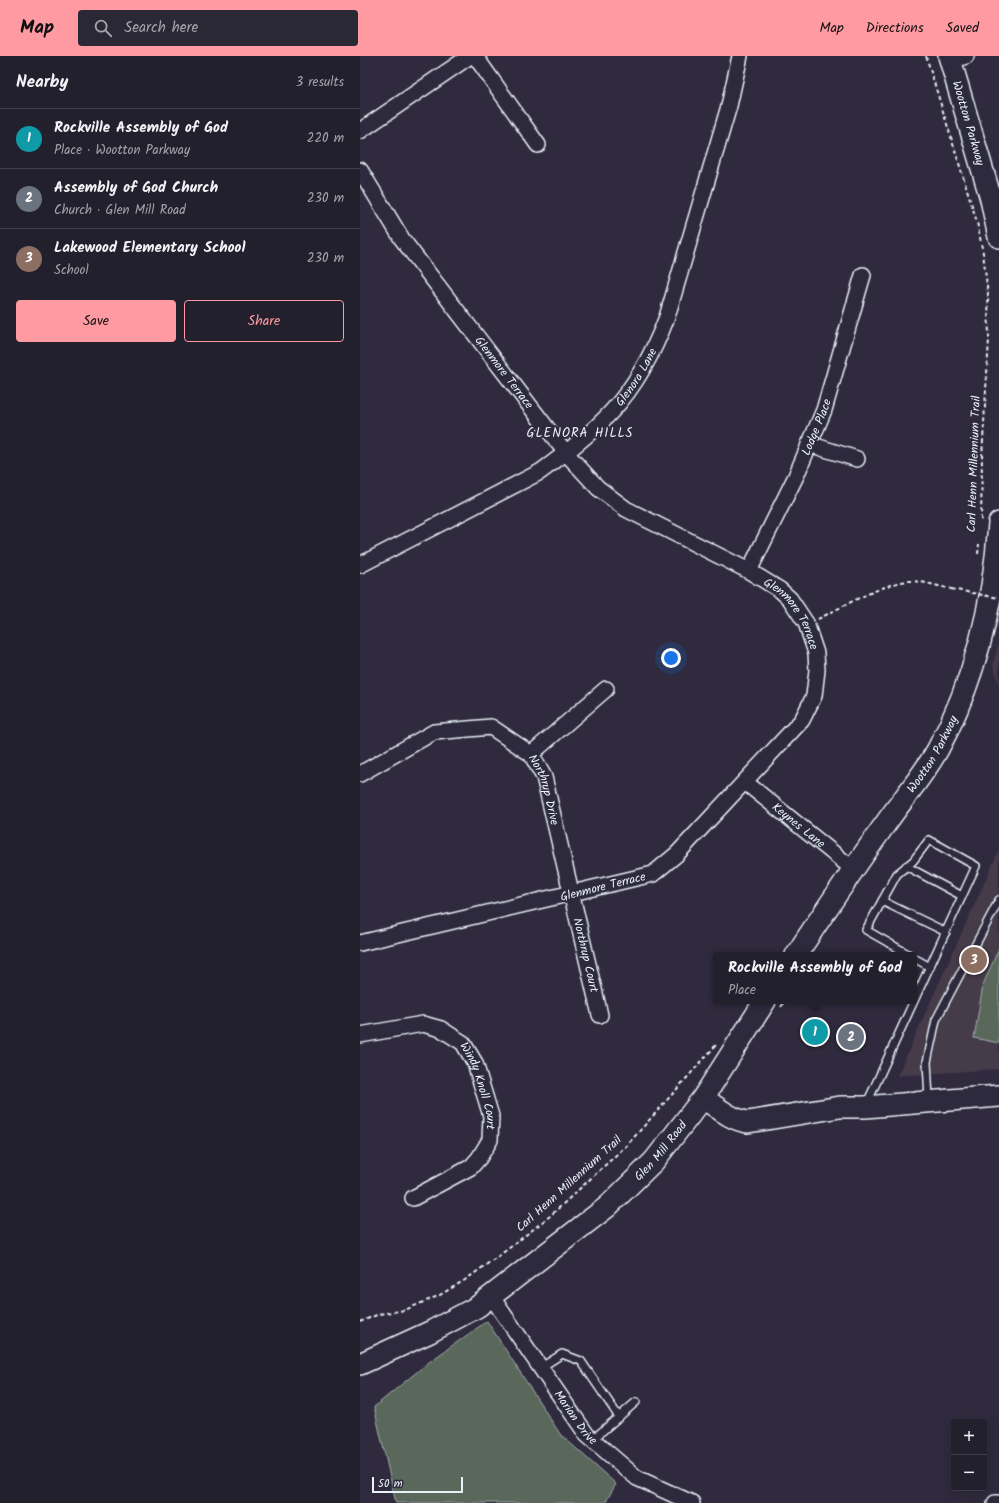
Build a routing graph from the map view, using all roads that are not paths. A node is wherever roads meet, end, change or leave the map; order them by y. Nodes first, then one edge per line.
1 (470, 56) edge
2 (475, 56) edge
3 (740, 56) edge
4 (955, 58) edge
5 (360, 131) edge
6 (538, 145) dead end
7 (360, 170) edge
8 (999, 237) edge
9 (863, 275) dead end
10 (810, 444) junction
11 (566, 453) junction
12 (857, 459) dead end
13 (990, 526) edge
14 (360, 565) edge
15 (749, 571) junction
16 (606, 689) dead end
17 (531, 754) junction
18 (360, 774) edge
19 (745, 782) junction
20 (906, 866) junction
21 (853, 869) junction
22 (571, 895) junction
23 (962, 896) junction
24 (999, 900) edge
25 (882, 901) junction
26 (946, 932) junction
27 (360, 943) edge
28 (798, 952) edge
29 (905, 952) edge
30 (917, 960) edge
31 (930, 967) junction
32 (917, 995) edge
33 (763, 1004) edge
34 (913, 1004) edge
35 (600, 1015) dead end
36 (360, 1035) edge
37 (999, 1096) edge
38 (703, 1098) junction
39 (929, 1101) junction
40 (865, 1107) junction
41 (413, 1198) dead end
42 (491, 1296) junction
43 (360, 1364) edge
44 (540, 1368) junction
45 (636, 1402) dead end
46 (619, 1417) junction
47 (592, 1440) junction
48 (692, 1503) edge
49 (995, 1503) edge
50 (999, 1503) edge

1 - 5 street
2 - 6 street
3 - 11 street, Glenora Lane
4 - 8 main road, Wootton Parkway
7 - 11 street, Glenmore Terrace
9 - 10 street, Lodge Place
10 - 12 street
10 - 15 street, Lodge Place
11 - 14 street, Glenora Lane
11 - 15 street, Glenmore Terrace
13 - 21 main road, Wootton Parkway
15 - 19 street, Glenmore Terrace
16 - 17 street
17 - 18 street, Northrup Drive
17 - 22 street, Northrup Drive
19 - 21 street, Keynes Lane
19 - 22 street, Glenmore Terrace
20 - 23 lane
20 - 23 lane
20 - 25 lane
21 - 28 main road, Wootton Parkway
22 - 27 street, Glenmore Terrace
22 - 35 street, Northrup Court
23 - 26 lane
24 - 39 lane
25 - 26 lane
25 - 29 lane
26 - 31 lane
30 - 31 lane
31 - 32 lane
33 - 38 main road
34 - 40 lane
36 - 41 street, Windy Knoll Court
37 - 39 main road
38 - 40 main road
38 - 42 main road, Glen Mill Road
39 - 40 main road
42 - 43 main road, Glen Mill Road
42 - 44 street, Marian Drive
44 - 46 lane
44 - 47 street, Marian Drive
45 - 46 lane
46 - 47 lane
47 - 48 street, Marian Drive
49 - 50 street

